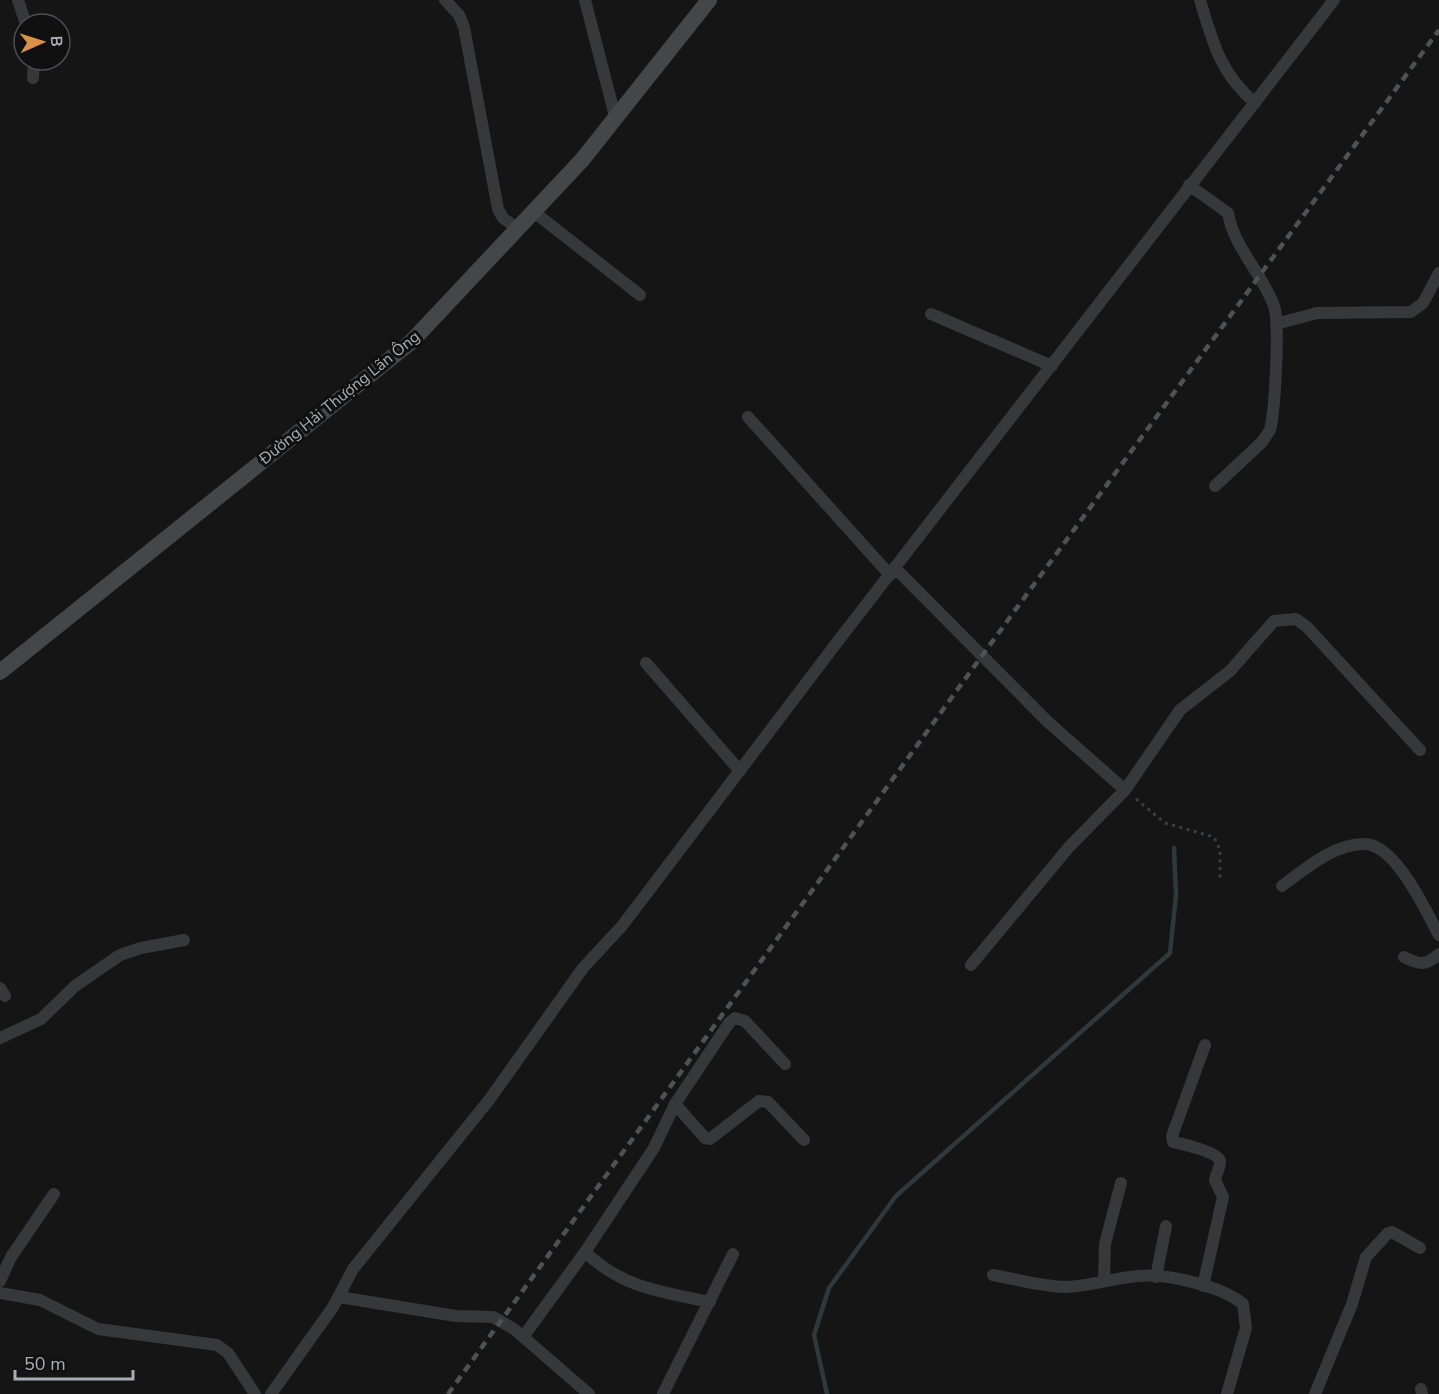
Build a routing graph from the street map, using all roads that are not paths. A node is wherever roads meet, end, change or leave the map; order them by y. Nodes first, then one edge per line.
1 (445, 0) edge
2 (585, 0) edge
3 (709, 0) edge
4 (1200, 0) edge
5 (1334, 0) edge
6 (33, 72) edge
7 (33, 78) dead end
8 (1255, 103) junction
9 (616, 120) junction
10 (1190, 185) junction
11 (534, 212) junction
12 (518, 229) junction
13 (1439, 273) edge
14 (640, 295) dead end
15 (931, 314) dead end
16 (1276, 324) junction
17 (1052, 366) junction
18 (747, 417) dead end
19 (1215, 486) dead end
20 (892, 572) junction
21 (646, 663) dead end
22 (0, 672) edge
23 (1420, 750) dead end
24 (740, 771) junction
25 (1125, 790) junction
26 (1282, 886) dead end
27 (1439, 935) edge
28 (184, 940) dead end
29 (1439, 954) edge
30 (1404, 957) dead end
31 (971, 965) dead end
32 (0, 1038) edge
33 (1206, 1045) dead end
34 (785, 1065) dead end
35 (675, 1104) junction
36 (804, 1140) dead end
37 (1121, 1183) dead end
38 (54, 1194) dead end
39 (1166, 1226) dead end
40 (1419, 1248) dead end
41 (585, 1252) junction
42 (733, 1254) dead end
43 (993, 1275) dead end
44 (1156, 1277) junction
45 (0, 1281) edge
46 (1104, 1281) junction
47 (1203, 1286) junction
48 (0, 1293) edge
49 (339, 1297) junction
50 (711, 1302) junction
51 (523, 1337) junction
52 (255, 1394) edge
53 (271, 1394) edge
54 (589, 1394) edge
55 (663, 1394) edge
56 (1227, 1394) edge
57 (1315, 1394) edge

1 - 12 street
2 - 9 street
3 - 9 street, Đường Hải Thượng Lãn Ông
4 - 8 street
5 - 8 street
6 - 7 street
8 - 10 street
9 - 11 street, Đường Hải Thượng Lãn Ông
10 - 16 street
10 - 17 street
11 - 12 street, Đường Hải Thượng Lãn Ông
11 - 14 street
12 - 22 street, Đường Hải Thượng Lãn Ông
13 - 16 street
15 - 17 street
16 - 19 street
17 - 20 street
18 - 20 street
20 - 24 street
20 - 25 street
21 - 24 street
23 - 25 street
24 - 49 street
25 - 31 street
26 - 27 street
28 - 32 street
29 - 30 street
33 - 47 street
34 - 35 street
35 - 36 street
35 - 41 street
37 - 46 street
38 - 45 street
39 - 44 street
40 - 57 street
41 - 50 street
41 - 51 street
42 - 50 street
43 - 46 street
44 - 46 street
44 - 47 street
47 - 56 street
48 - 52 street
49 - 51 street
49 - 53 street
50 - 55 street
51 - 54 street

